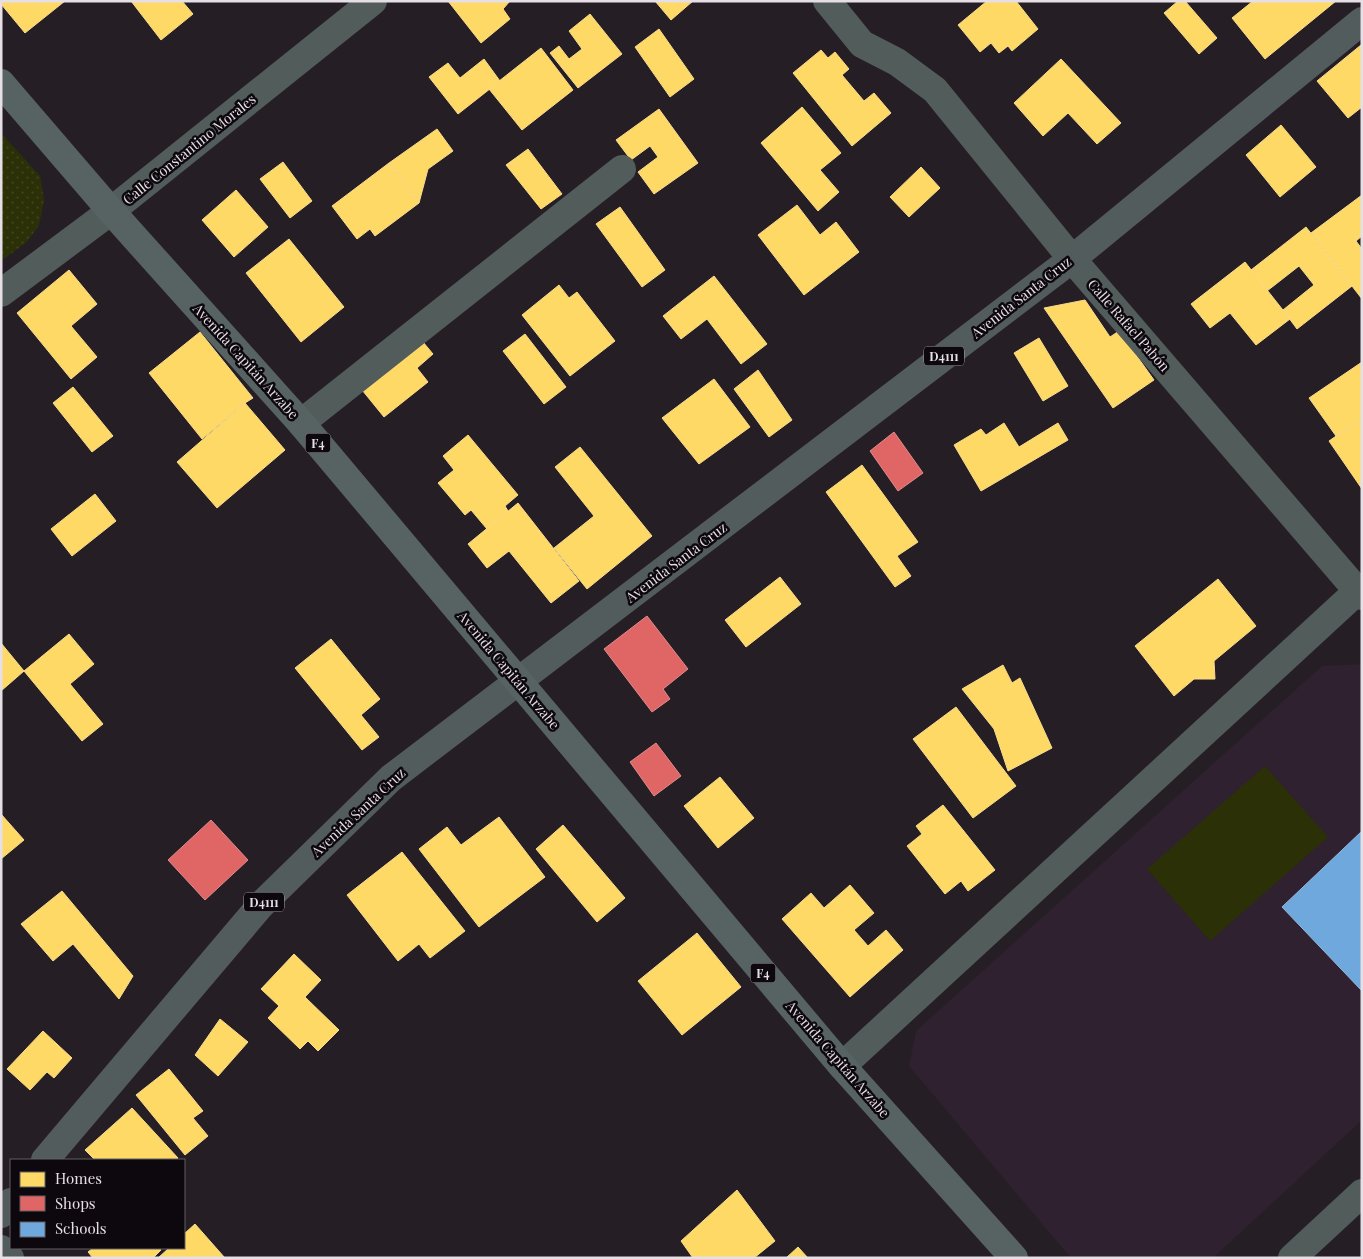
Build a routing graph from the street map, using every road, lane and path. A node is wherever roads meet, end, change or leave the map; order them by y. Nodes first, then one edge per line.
1 (373, 1) edge
2 (827, 1) edge
3 (1362, 20) edge
4 (1, 84) edge
5 (622, 169) dead end
6 (111, 211) junction
7 (1072, 259) junction
8 (1, 294) edge
9 (301, 423) junction
10 (1360, 592) edge
11 (519, 682) junction
12 (842, 1066) junction
13 (46, 1159) edge
14 (1362, 1193) edge
15 (10, 1203) edge
16 (1, 1214) edge
17 (1, 1249) edge
18 (10, 1258) edge
19 (1014, 1258) edge
20 (1292, 1258) edge

1 - 6 street, Calle Constantino Morales
2 - 7 street, Calle Rafael Pabón
3 - 7 main road, Avenida Santa Cruz / D4111
4 - 6 highway, Avenida Capitán Arzabe / F4
5 - 9 street
6 - 8 street, Calle Constantino Morales
6 - 9 highway, Avenida Capitán Arzabe / F4
7 - 10 street, Calle Rafael Pabón
7 - 11 main road, Avenida Santa Cruz / D4111
9 - 11 highway, Avenida Capitán Arzabe / F4
10 - 12 street
11 - 12 highway, Avenida Capitán Arzabe / F4
11 - 13 main road, Avenida Santa Cruz / D4111
12 - 19 highway, Avenida Capitán Arzabe / F4
14 - 20 street
15 - 16 main road
17 - 18 street

